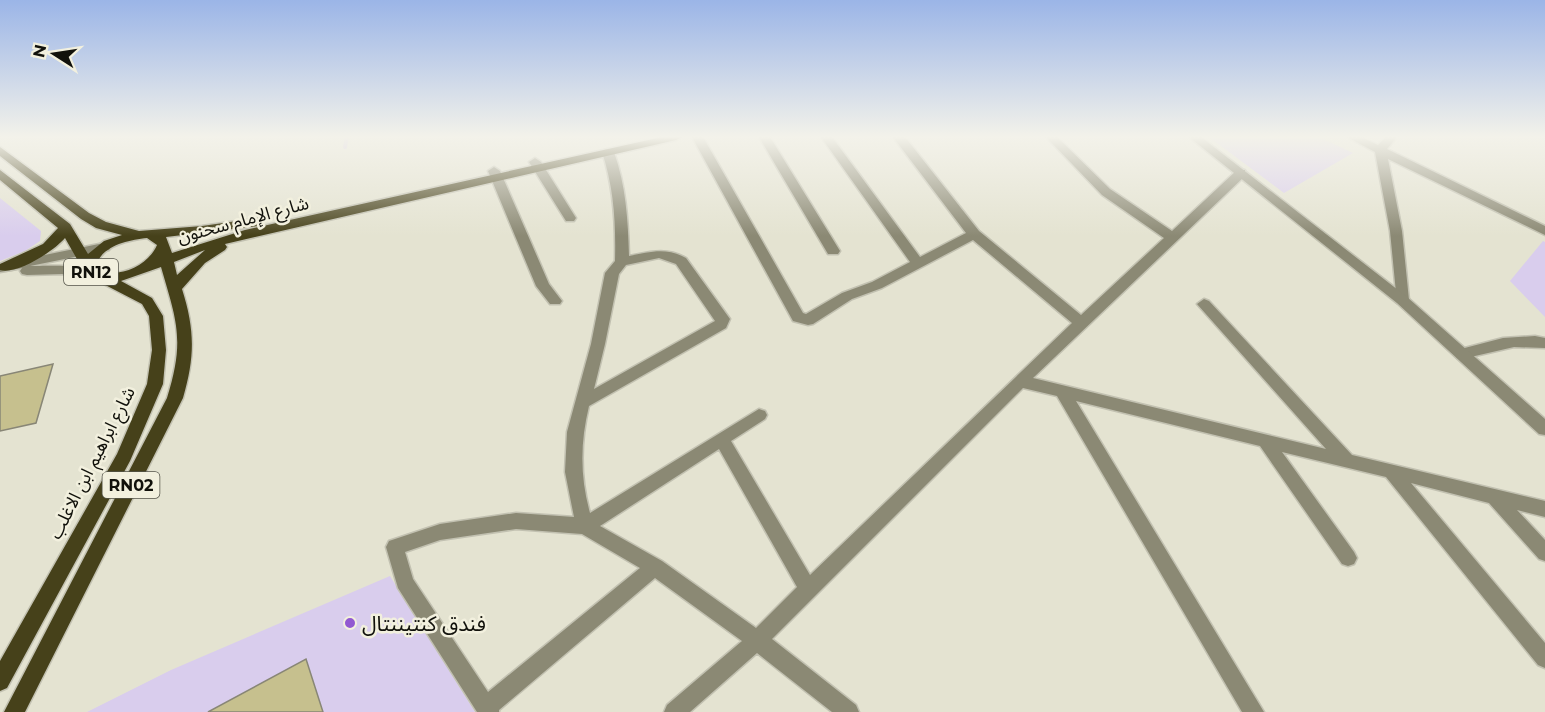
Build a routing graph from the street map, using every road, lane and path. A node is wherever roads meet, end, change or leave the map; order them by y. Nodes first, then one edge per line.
1 (26, 170) edge
2 (513, 170) edge
3 (540, 170) edge
4 (615, 170) edge
5 (716, 170) edge
6 (784, 170) edge
7 (850, 170) edge
8 (925, 170) edge
9 (1085, 170) edge
10 (1237, 170) edge
11 (1384, 170) edge
12 (1423, 170) edge
13 (1241, 173) junction
14 (0, 174) edge
15 (495, 174) junction
16 (570, 218) dead end
17 (65, 227) junction
18 (1545, 231) edge
19 (245, 234) junction
20 (974, 234) junction
21 (142, 235) junction
22 (1173, 238) junction
23 (104, 247) junction
24 (833, 251) dead end
25 (82, 253) junction
26 (165, 253) junction
27 (622, 262) junction
28 (918, 263) junction
29 (2, 269) edge
30 (96, 273) junction
31 (174, 289) junction
32 (1402, 300) junction
33 (555, 301) dead end
34 (1204, 304) dead end
35 (1082, 322) junction
36 (1545, 344) edge
37 (1462, 354) junction
38 (1020, 381) junction
39 (1063, 392) junction
40 (582, 403) junction
41 (759, 415) dead end
42 (1545, 429) edge
43 (722, 440) junction
44 (1266, 442) junction
45 (1347, 461) junction
46 (1392, 473) junction
47 (1496, 499) junction
48 (1545, 509) edge
49 (585, 526) junction
50 (1545, 553) edge
51 (1348, 558) dead end
52 (655, 567) junction
53 (808, 588) junction
54 (757, 640) junction
55 (1545, 658) edge
56 (0, 681) edge
57 (487, 709) edge
58 (14, 712) edge
59 (674, 712) edge
60 (849, 712) edge
61 (1254, 712) edge

1 - 21 main road
2 - 15 main road, شارع الإمام سحنون / RN12
3 - 16 street
4 - 27 street
5 - 28 street
6 - 24 street
7 - 28 street
8 - 20 street
9 - 22 street
10 - 13 street
11 - 32 street
12 - 18 street
13 - 22 street
13 - 32 street
14 - 17 main road
15 - 19 main road, شارع الإمام سحنون / RN12
15 - 21 main road, شارع الإمام سحنون / RN12
15 - 33 street
17 - 25 main road
17 - 29 main road
19 - 26 main road, شارع الإمام سحنون / RN12
19 - 31 main road
20 - 28 street
20 - 35 street
21 - 23 main road, RN12
21 - 26 main road
22 - 35 street
23 - 25 street
23 - 30 main road, RN12
25 - 29 street
25 - 30 main road
26 - 30 main road, RN12
26 - 31 main road, RN02
27 - 40 street
27 - 40 street
29 - 30 street
30 - 56 main road, شارع ابراهيم ابن الاغلب / RN02
31 - 58 main road, RN02
32 - 37 street
34 - 45 street
35 - 38 street
36 - 37 street
37 - 42 street
38 - 39 street
38 - 53 street
39 - 44 street
39 - 61 street
40 - 49 street
41 - 43 street
43 - 49 street
43 - 53 street
44 - 45 street
44 - 51 street
45 - 46 street
46 - 47 street
46 - 55 street
47 - 48 street
47 - 50 street
49 - 52 street
49 - 57 street
52 - 54 street
52 - 57 street
53 - 54 street
54 - 59 street
54 - 60 street

